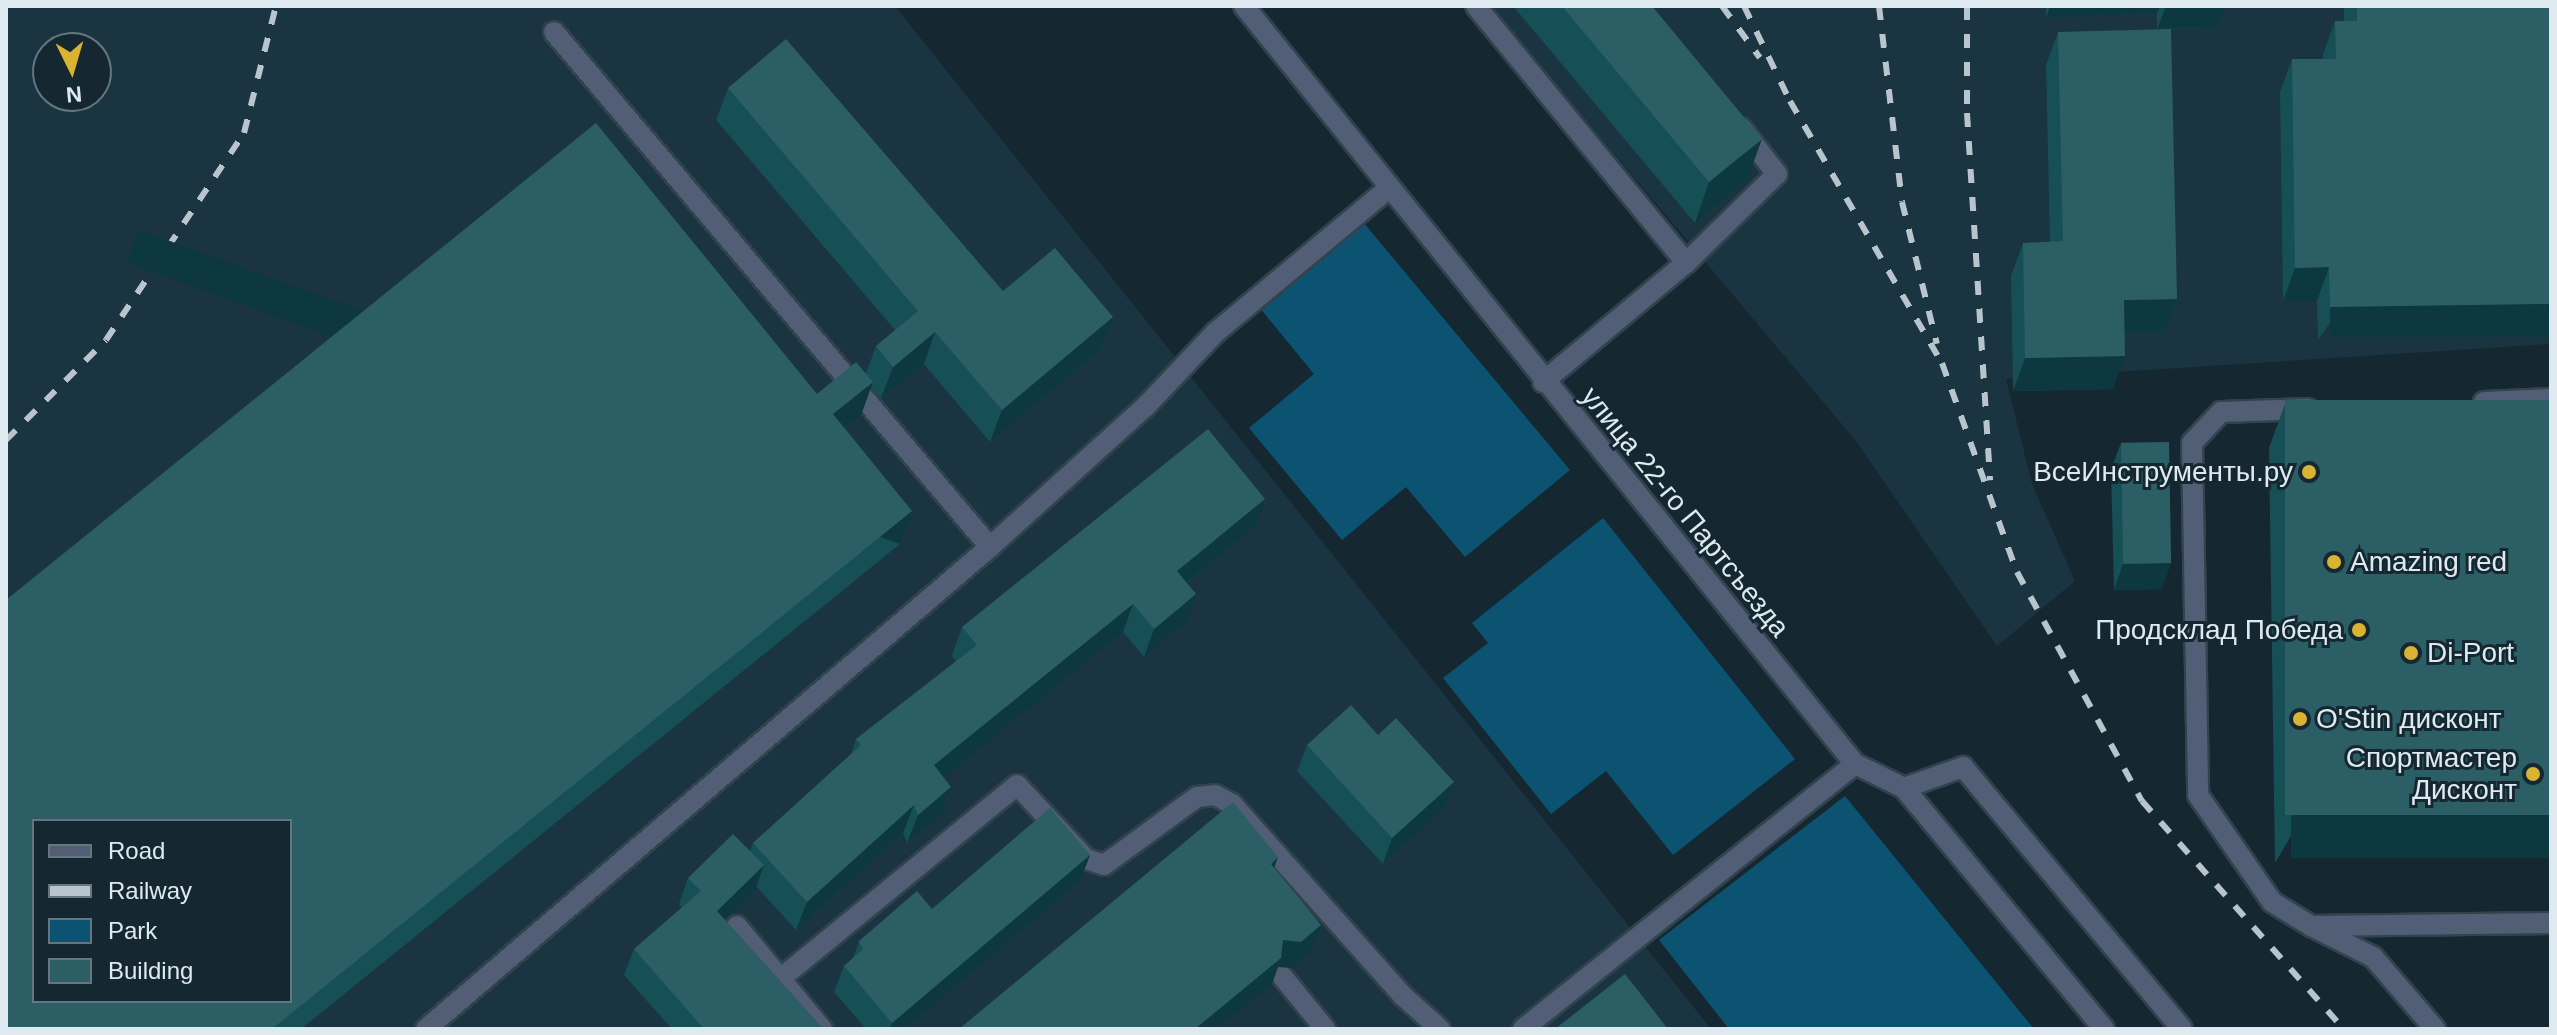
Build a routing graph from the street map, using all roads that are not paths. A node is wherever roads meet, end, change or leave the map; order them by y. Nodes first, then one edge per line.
1 (1244, 6) edge
2 (1476, 6) edge
3 (554, 32) dead end
4 (1729, 114) edge
5 (1388, 189) junction
6 (1686, 263) junction
7 (1543, 382) junction
8 (2551, 399) edge
9 (2457, 403) edge
10 (2331, 408) edge
11 (990, 547) junction
12 (1855, 764) junction
13 (1904, 788) junction
14 (2551, 923) edge
15 (737, 926) dead end
16 (2311, 926) junction
17 (1282, 976) edge
18 (780, 979) junction
19 (426, 1029) edge
20 (822, 1029) edge
21 (1325, 1029) edge
22 (1440, 1029) edge
23 (1523, 1029) edge
24 (2104, 1029) edge
25 (2182, 1029) edge
26 (2435, 1029) edge

1 - 5 street, улица 22-го Партсъезда
2 - 6 street
3 - 11 street
4 - 6 street
5 - 7 street, улица 22-го Партсъезда
5 - 11 street
6 - 7 street
7 - 12 street, улица 22-го Партсъезда
8 - 9 street
10 - 16 street
11 - 19 street
12 - 13 street, улица 22-го Партсъезда
12 - 23 street
13 - 24 street, улица 22-го Партсъезда
13 - 25 street
14 - 16 street
15 - 18 street
16 - 26 street
17 - 21 street
18 - 20 street
18 - 22 street

